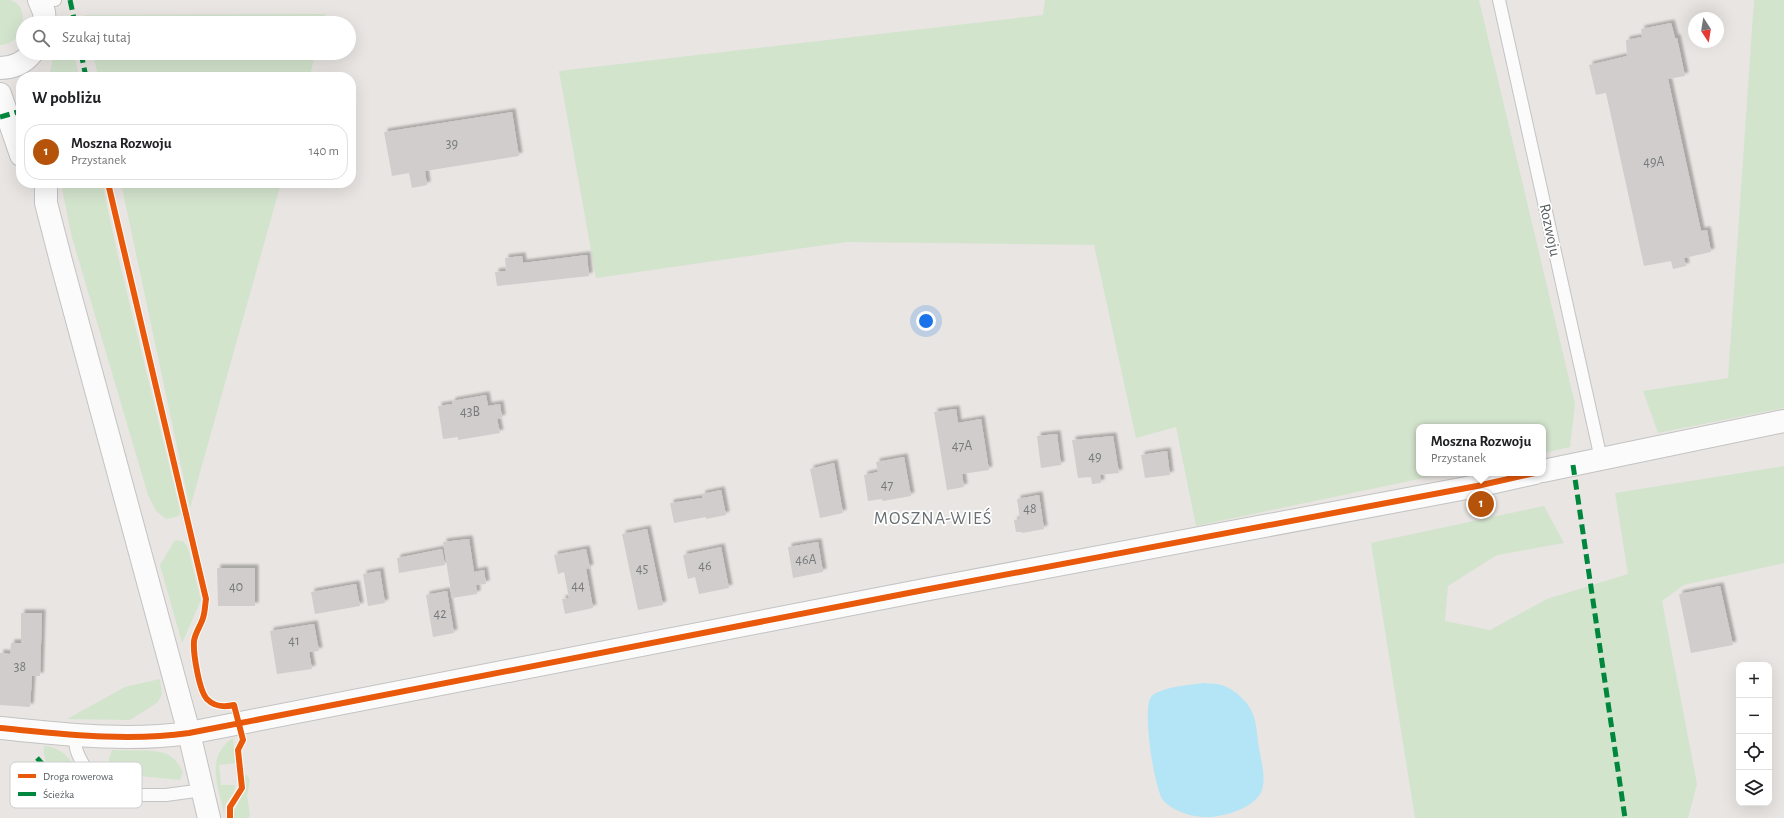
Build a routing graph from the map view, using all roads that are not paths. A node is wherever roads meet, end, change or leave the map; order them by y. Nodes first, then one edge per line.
1 (1499, 0) edge
2 (31, 62) edge
3 (0, 68) edge
4 (0, 94) edge
5 (16, 140) edge
6 (46, 193) edge
7 (1784, 421) edge
8 (1600, 459) junction
9 (1546, 470) edge
10 (1522, 476) edge
11 (0, 728) edge
12 (189, 733) junction
13 (76, 735) junction
14 (84, 762) edge
15 (203, 790) junction
16 (142, 796) edge
17 (209, 818) edge

1 - 8 lane, Rozwoju
2 - 3 street
4 - 5 street
6 - 12 street
7 - 8 street
8 - 9 street
10 - 12 street
11 - 13 street
12 - 13 street
12 - 15 street
13 - 14 lane
15 - 16 lane
15 - 17 street

